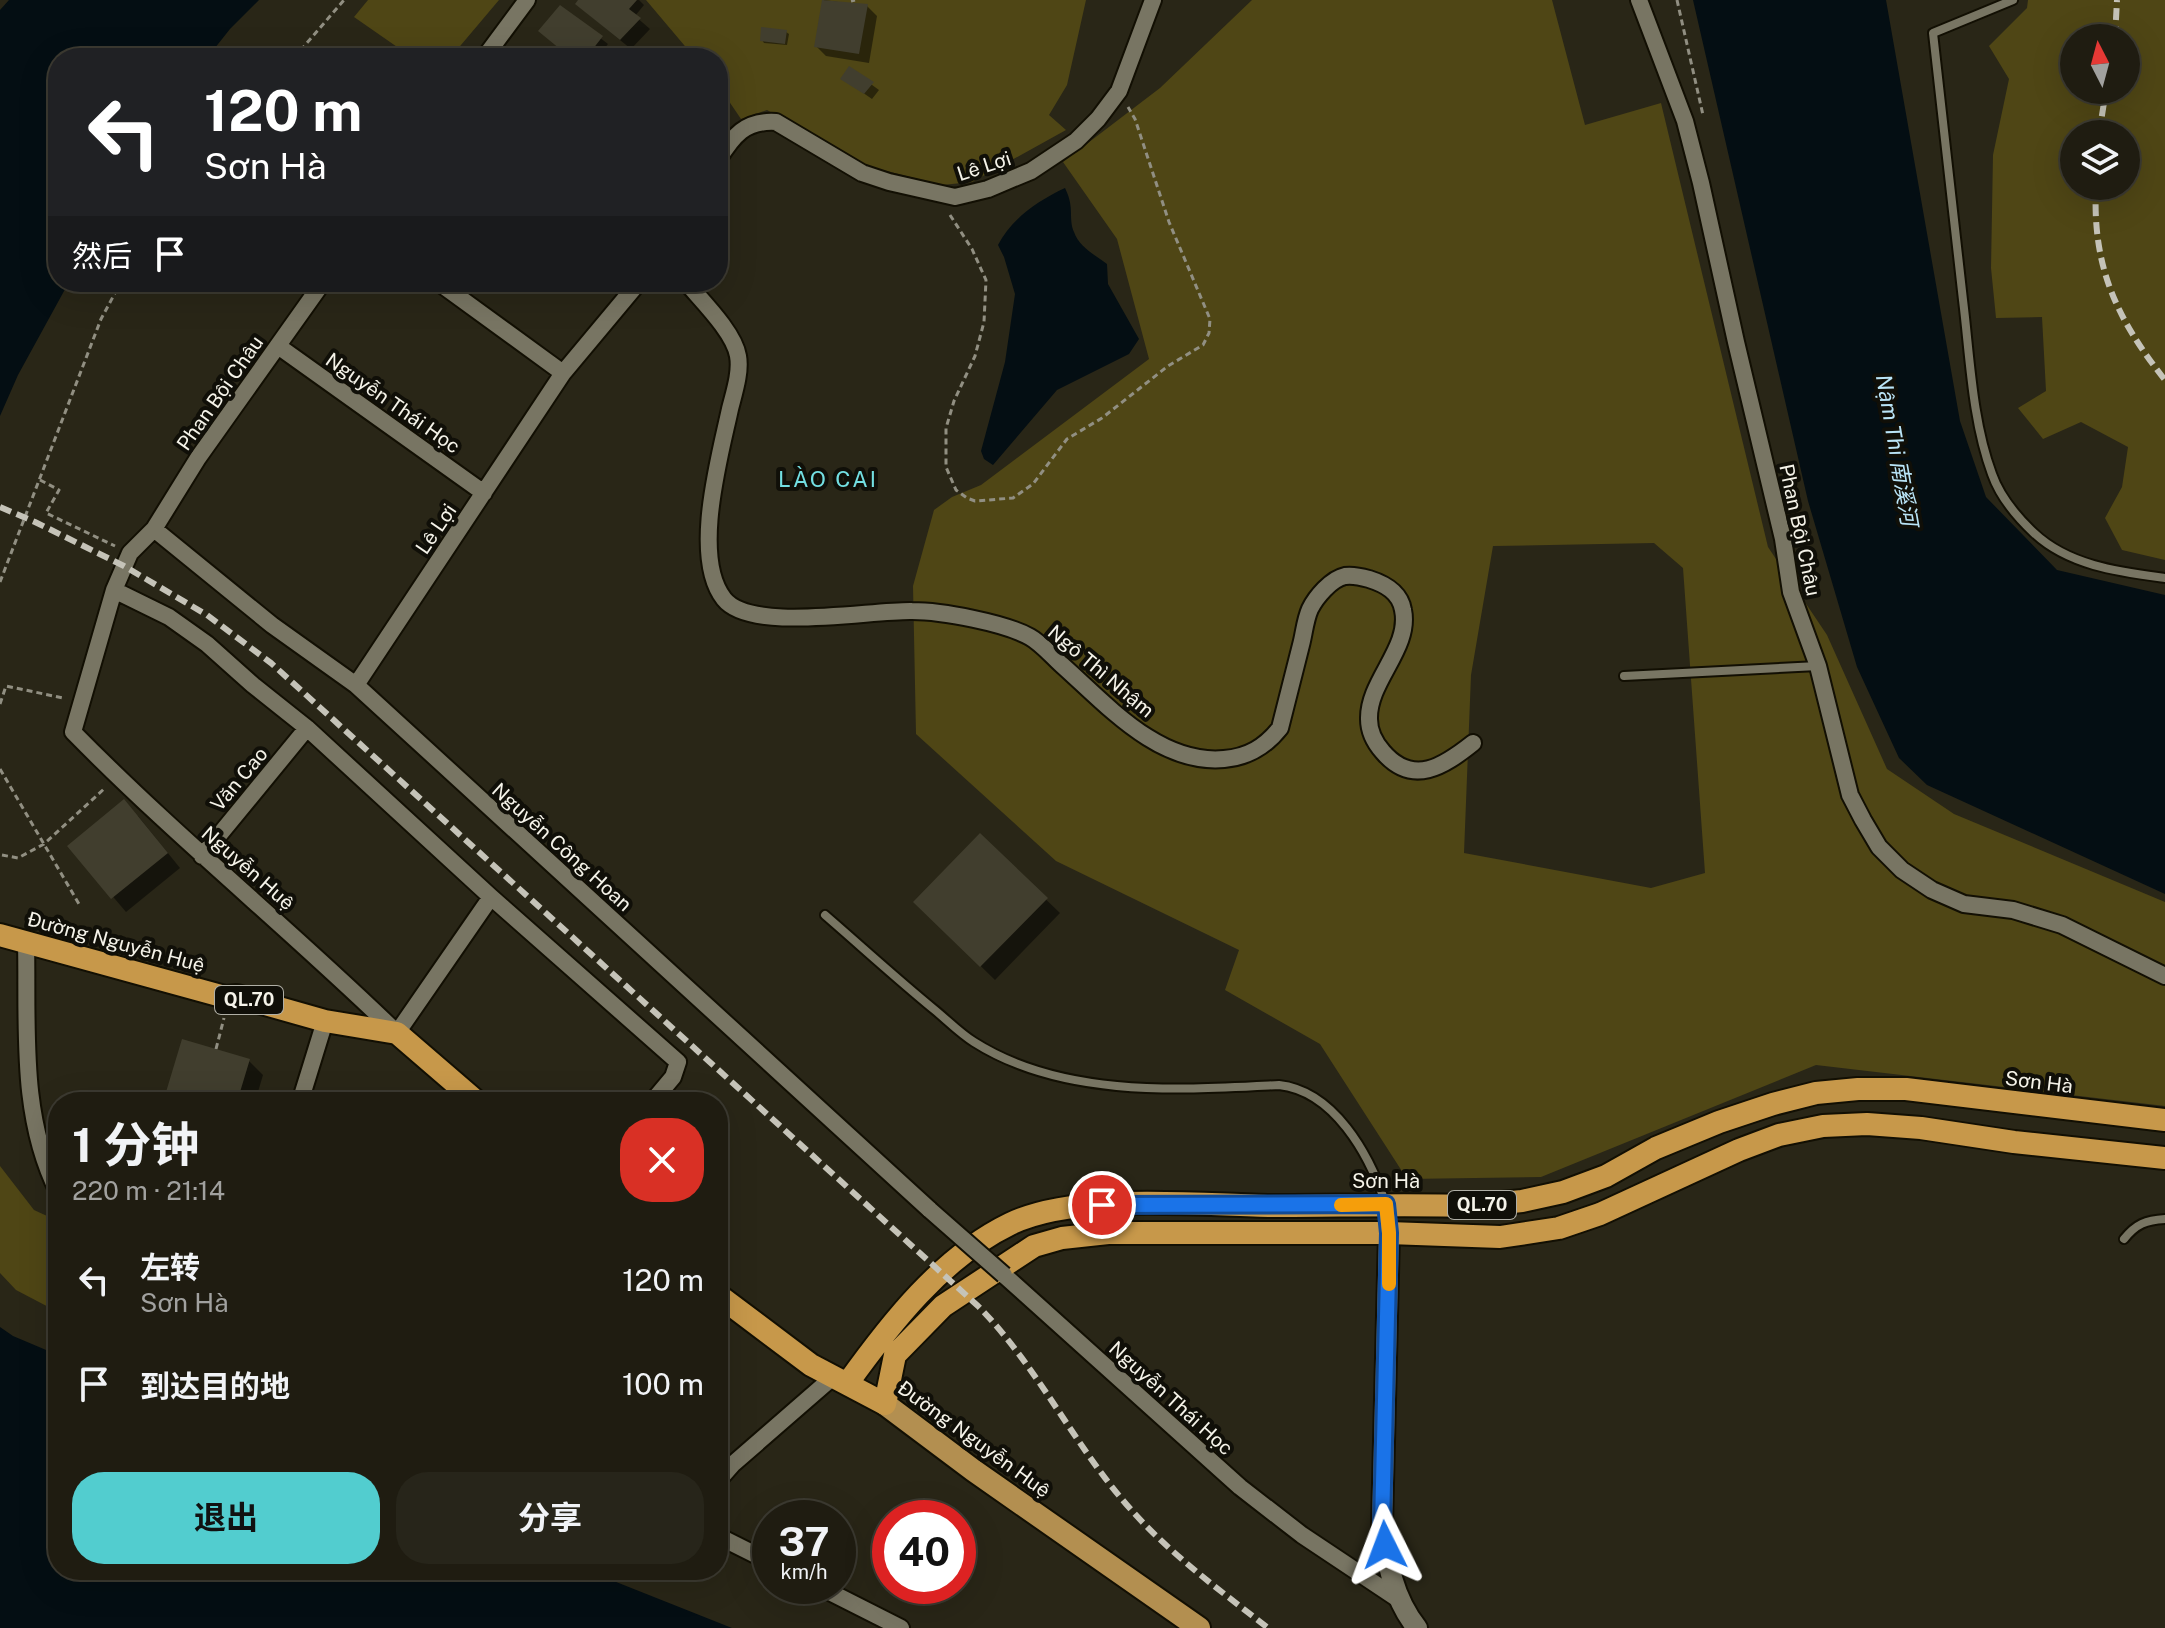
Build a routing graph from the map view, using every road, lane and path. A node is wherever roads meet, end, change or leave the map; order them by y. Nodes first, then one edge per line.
1 (344, 0) edge
2 (527, 0) edge
3 (1153, 0) edge
4 (1639, 0) edge
5 (2013, 0) edge
6 (303, 48) edge
7 (491, 48) edge
8 (1119, 91) junction
9 (728, 144) edge
10 (932, 194) junction
11 (116, 292) edge
12 (316, 292) edge
13 (452, 292) edge
14 (631, 292) edge
15 (694, 292) edge
16 (278, 346) junction
17 (563, 373) junction
18 (40, 480) junction
19 (484, 493) junction
20 (154, 529) junction
21 (130, 553) junction
22 (2165, 578) edge
23 (0, 582) edge
24 (114, 590) junction
25 (1818, 666) junction
26 (1624, 676) dead end
27 (356, 685) junction
28 (64, 698) dead end
29 (0, 704) edge
30 (307, 728) junction
31 (1473, 743) dead end
32 (0, 769) edge
33 (117, 777) junction
34 (44, 844) junction
35 (2, 855) dead end
36 (202, 856) junction
37 (491, 897) junction
38 (79, 904) dead end
39 (825, 915) dead end
40 (0, 935) edge
41 (26, 942) junction
42 (2165, 976) edge
43 (225, 997) junction
44 (325, 1021) junction
45 (397, 1033) junction
46 (216, 1049) dead end
47 (303, 1092) edge
48 (465, 1092) edge
49 (660, 1092) edge
50 (2165, 1120) edge
51 (2165, 1158) edge
52 (48, 1169) edge
53 (1386, 1204) junction
54 (930, 1210) joint
55 (2165, 1219) edge
56 (1389, 1233) junction
57 (2124, 1239) dead end
58 (728, 1303) edge
59 (840, 1380) junction
60 (885, 1404) junction
61 (728, 1470) edge
62 (728, 1541) edge
63 (752, 1553) edge
64 (1398, 1599) junction
65 (854, 1604) edge
66 (901, 1628) edge
67 (1199, 1628) edge
68 (1417, 1628) edge

1 - 6 path
2 - 7 street
3 - 8 street, Lê Lợi
4 - 25 street, Phan Bội Châu
5 - 22 lane
8 - 10 street, Lê Lợi
8 - 10 path
9 - 10 street, Lê Lợi
11 - 18 path
12 - 16 street, Phan Bội Châu
13 - 17 street
14 - 17 street, Lê Lợi
15 - 31 street, Ngô Thì Nhậm
16 - 19 street, Nguyễn Thái Học
16 - 20 street, Phan Bội Châu
17 - 19 street, Lê Lợi
18 - 21 path
18 - 23 path
19 - 27 street, Lê Lợi
20 - 21 street, Phan Bội Châu
20 - 27 street, Nguyễn Công Hoan
21 - 24 street
24 - 30 street
24 - 33 street, Nguyễn Huệ
25 - 26 lane
25 - 42 street, Phan Bội Châu
27 - 54 street, Nguyễn Công Hoan
28 - 29 path
30 - 36 street, Văn Cao
30 - 37 street
32 - 34 path
33 - 34 path
33 - 36 street, Nguyễn Huệ
34 - 35 path
34 - 38 path
36 - 45 street, Nguyễn Huệ
37 - 45 street
37 - 49 street
39 - 53 lane
40 - 41 highway, Đường Nguyễn Huệ / QL.70
41 - 43 highway, Đường Nguyễn Huệ / QL.70
41 - 52 street
43 - 44 highway, Đường Nguyễn Huệ / QL.70
43 - 46 path
44 - 45 highway, Đường Nguyễn Huệ / QL.70
44 - 47 street
45 - 48 highway
50 - 53 highway, Sơn Hà / QL.70
51 - 56 highway, QL.70
53 - 56 highway
53 - 59 highway, Sơn Hà / QL.70
54 - 64 street, Nguyễn Thái Học, bridge
55 - 57 lane
56 - 60 highway, QL.70
56 - 64 street
58 - 59 highway, Đường Nguyễn Huệ
59 - 60 highway, Đường Nguyễn Huệ
59 - 61 street
60 - 67 main road, Đường Nguyễn Huệ
62 - 63 street
64 - 68 street
65 - 66 street

